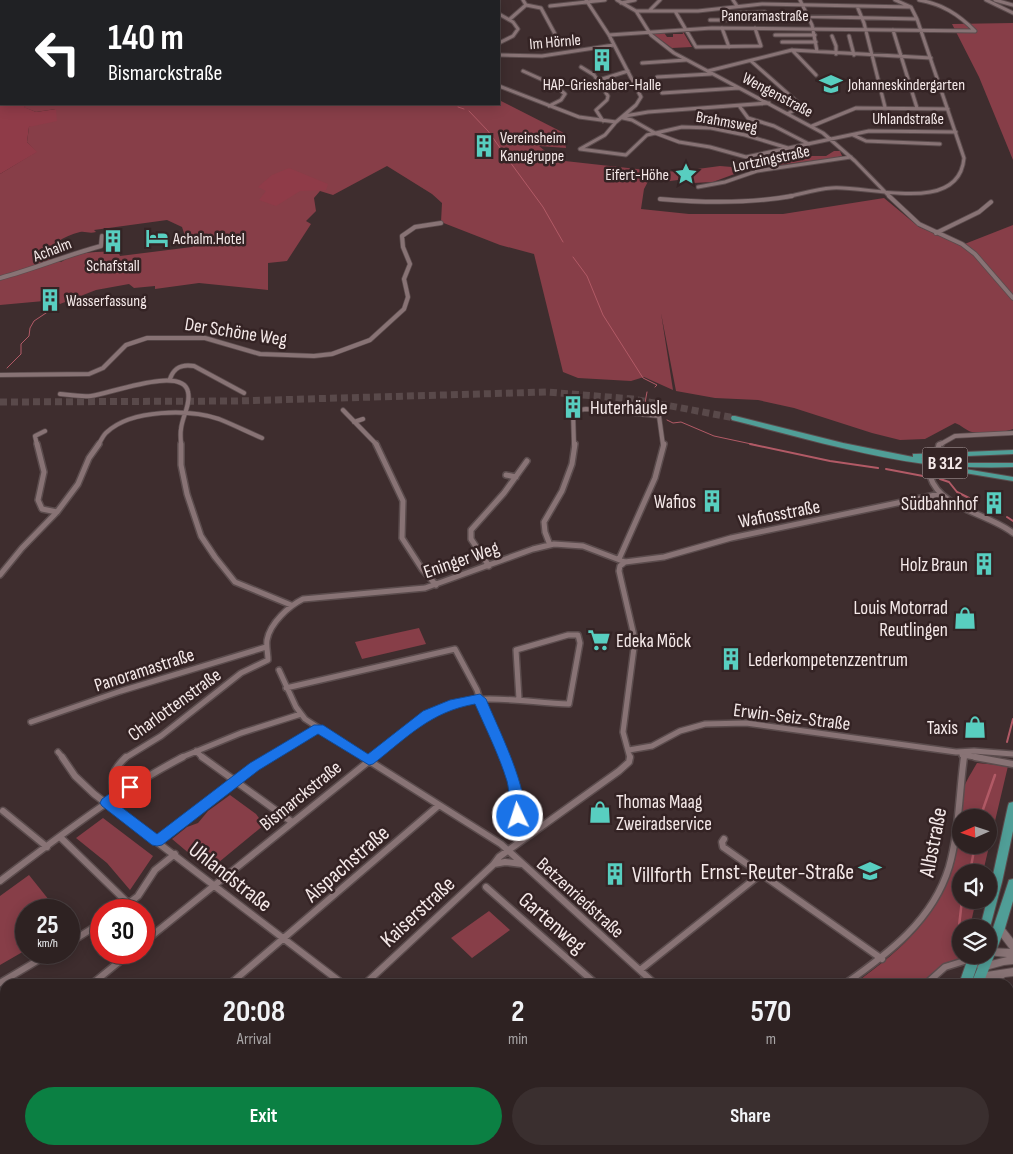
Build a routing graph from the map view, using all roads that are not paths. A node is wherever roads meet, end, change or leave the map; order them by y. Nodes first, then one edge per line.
1 (523, 0) edge
2 (586, 0) edge
3 (604, 0) edge
4 (616, 0) edge
5 (635, 0) edge
6 (660, 0) edge
7 (733, 0) edge
8 (800, 0) edge
9 (833, 0) edge
10 (896, 0) edge
11 (919, 0) edge
12 (986, 0) edge
13 (995, 0) edge
14 (590, 3) junction
15 (620, 3) junction
16 (762, 4) junction
17 (1013, 4) edge
18 (526, 5) junction
19 (802, 5) junction
20 (550, 6) dead end
21 (737, 6) junction
22 (835, 6) junction
23 (857, 6) junction
24 (731, 7) junction
25 (911, 7) junction
26 (650, 10) junction
27 (636, 11) junction
28 (675, 11) junction
29 (706, 11) junction
30 (765, 12) junction
31 (735, 13) junction
32 (1013, 13) edge
33 (500, 14) edge
34 (784, 16) dead end
35 (808, 16) junction
36 (862, 18) junction
37 (510, 19) junction
38 (917, 19) junction
39 (710, 20) junction
40 (739, 20) junction
41 (769, 20) junction
42 (712, 28) junction
43 (722, 28) junction
44 (741, 28) junction
45 (755, 28) junction
46 (772, 28) junction
47 (813, 28) junction
48 (685, 29) junction
49 (865, 29) junction
50 (893, 30) junction
51 (922, 31) junction
52 (648, 32) junction
53 (609, 35) junction
54 (775, 35) dead end
55 (815, 35) junction
56 (832, 36) dead end
57 (849, 36) dead end
58 (549, 40) dead end
59 (500, 42) edge
60 (782, 42) dead end
61 (816, 42) junction
62 (614, 45) junction
63 (730, 47) junction
64 (792, 50) junction
65 (817, 52) junction
66 (500, 54) edge
67 (836, 54) junction
68 (854, 55) junction
69 (872, 56) junction
70 (901, 57) junction
71 (931, 58) junction
72 (686, 60) junction
73 (751, 61) junction
74 (642, 63) dead end
75 (581, 67) dead end
76 (522, 70) dead end
77 (628, 72) junction
78 (710, 72) junction
79 (816, 75) dead end
80 (657, 77) dead end
81 (599, 80) junction
82 (500, 86) edge
83 (739, 88) junction
84 (662, 93) dead end
85 (769, 103) junction
86 (549, 106) junction
87 (740, 106) junction
88 (885, 107) junction
89 (917, 108) junction
90 (948, 109) junction
91 (789, 113) junction
92 (624, 117) junction
93 (603, 121) junction
94 (616, 122) junction
95 (812, 126) junction
96 (655, 132) junction
97 (956, 132) junction
98 (852, 134) junction
99 (831, 140) junction
100 (809, 144) junction
101 (940, 144) dead end
102 (789, 148) junction
103 (850, 157) junction
104 (698, 187) dead end
105 (883, 191) junction
106 (660, 200) dead end
107 (991, 202) dead end
108 (441, 222) dead end
109 (936, 233) junction
110 (102, 236) dead end
111 (0, 278) edge
112 (1013, 298) edge
113 (0, 375) edge
114 (170, 379) junction
115 (244, 393) dead end
116 (60, 394) dead end
117 (343, 410) dead end
118 (185, 412) junction
119 (735, 418) tunnel mouth
120 (363, 419) dead end
121 (354, 422) junction
122 (45, 431) dead end
123 (1013, 433) edge
124 (262, 438) dead end
125 (1013, 452) edge
126 (890, 455) junction
127 (915, 456) junction
128 (527, 461) dead end
129 (1001, 465) junction
130 (1013, 465) edge
131 (506, 475) dead end
132 (516, 477) junction
133 (1013, 479) edge
134 (940, 494) junction
135 (57, 512) junction
136 (1013, 533) edge
137 (550, 545) junction
138 (622, 560) junction
139 (489, 566) junction
140 (0, 575) edge
141 (436, 585) junction
142 (291, 605) junction
143 (266, 647) junction
144 (279, 670) dead end
145 (286, 688) junction
146 (480, 699) junction
147 (519, 699) junction
148 (301, 714) junction
149 (31, 722) dead end
150 (318, 728) junction
151 (196, 750) junction
152 (629, 750) junction
153 (58, 752) dead end
154 (956, 752) junction
155 (1013, 754) edge
156 (964, 757) junction
157 (369, 761) junction
158 (1013, 764) edge
159 (234, 782) junction
160 (114, 797) junction
161 (106, 803) junction
162 (438, 806) junction
163 (1013, 806) edge
164 (3, 811) dead end
165 (292, 822) junction
166 (60, 837) junction
167 (724, 839) dead end
168 (157, 841) junction
169 (520, 842) junction
170 (47, 846) junction
171 (508, 850) junction
172 (175, 854) junction
173 (523, 864) junction
174 (493, 865) junction
175 (762, 873) junction
176 (0, 881) edge
177 (1013, 883) edge
178 (213, 886) junction
179 (486, 887) dead end
180 (124, 899) edge
181 (134, 899) edge
182 (987, 919) edge
183 (1000, 928) junction
184 (155, 933) edge
185 (283, 939) junction
186 (1013, 946) edge
187 (1013, 953) edge
188 (882, 959) junction
189 (1013, 960) edge
190 (32, 964) edge
191 (116, 964) edge
192 (640, 970) junction
193 (977, 970) edge
194 (1008, 972) edge
195 (647, 977) joint
196 (7, 979) edge
197 (98, 979) edge
198 (236, 979) edge
199 (336, 979) edge
200 (370, 979) edge
201 (590, 979) edge
202 (649, 979) edge
203 (853, 979) edge
204 (932, 979) edge

1 - 18 street
2 - 14 street
3 - 14 street
4 - 15 street
5 - 15 street
6 - 26 street
7 - 21 street
8 - 19 street
9 - 22 street
10 - 25 street
11 - 51 street, Panoramastraße
12 - 32 street
13 - 17 street
14 - 20 street
14 - 53 street
15 - 27 street
16 - 19 street
16 - 21 street
16 - 30 street
18 - 37 street
18 - 58 street
19 - 22 street
19 - 35 street
21 - 24 street
22 - 23 street
23 - 25 street
23 - 36 street
24 - 29 street
24 - 31 street
25 - 38 street
26 - 27 street
26 - 28 street
27 - 52 street, Wengenstraße
28 - 29 street
28 - 48 street
29 - 39 street
30 - 31 street
30 - 41 street
31 - 40 street
33 - 37 street, Im Hörnle
34 - 35 street
35 - 36 street
35 - 47 street
36 - 38 street
36 - 49 street
37 - 59 street, Im Hörnle
38 - 51 street
39 - 40 street
39 - 42 street
40 - 41 street
40 - 44 street
41 - 46 street
42 - 43 street, Panoramastraße
42 - 48 street, Panoramastraße
43 - 44 street, Panoramastraße
43 - 63 street
44 - 45 street, Panoramastraße
45 - 46 street, Panoramastraße
45 - 63 street
46 - 47 street, Panoramastraße
47 - 49 street, Panoramastraße
47 - 55 street
48 - 52 street, Panoramastraße
48 - 63 street
49 - 50 street, Panoramastraße
49 - 69 street
50 - 51 street, Panoramastraße
50 - 70 street
51 - 71 street
52 - 53 street, Panoramastraße
52 - 72 street, Wengenstraße
53 - 62 street
54 - 55 street
55 - 61 street
56 - 67 street
57 - 68 street
60 - 61 street
61 - 65 street
62 - 66 street, Im Hörnle
62 - 77 street
64 - 65 street
64 - 73 street
64 - 79 street
65 - 67 street
67 - 68 street
68 - 69 street
69 - 70 street
69 - 88 street
70 - 71 street
70 - 89 street
71 - 90 street
72 - 74 street
72 - 78 street, Wengenstraße
73 - 78 street
73 - 91 street
75 - 81 street
76 - 86 street
77 - 81 street
77 - 92 street
78 - 80 street
78 - 83 street, Wengenstraße
81 - 93 street
82 - 86 street
83 - 84 street
83 - 85 street, Wengenstraße
85 - 87 street
85 - 91 street, Wengenstraße
86 - 93 street
87 - 92 street
87 - 100 street
88 - 89 street
88 - 95 street
89 - 90 street
90 - 97 street
91 - 95 street, Wengenstraße
92 - 94 street
92 - 96 street, Uhlandstraße
93 - 94 street
94 - 96 street, Brahmsweg
95 - 99 street, Wengenstraße
96 - 102 street, Brahmsweg
96 - 102 street, Uhlandstraße
97 - 98 street, Uhlandstraße
97 - 105 street
98 - 99 street, Uhlandstraße
98 - 101 street
99 - 100 street, Uhlandstraße
99 - 103 street, Wengenstraße
100 - 102 street, Uhlandstraße
103 - 104 street, Lortzingstraße
103 - 105 street, Wengenstraße
105 - 106 street
105 - 109 street, Wengenstraße
107 - 109 street
108 - 113 street, Der Schöne Weg
109 - 112 street, Wengenstraße
110 - 111 street, Achalm
114 - 115 street
114 - 116 street
114 - 118 street
117 - 121 street
118 - 124 street
118 - 135 street
118 - 142 street
119 - 126 main road, B 312
120 - 121 street
121 - 141 street
122 - 135 street
123 - 134 street, bridge
125 - 127 main road, B 312
126 - 127 main road, B 312
126 - 129 main road, B 312
126 - 133 main road, B 312
127 - 129 main road, B 312
128 - 132 street
129 - 130 main road, B 312
131 - 132 street
132 - 139 street
134 - 136 street
134 - 138 street, Wafiosstraße
135 - 140 street
137 - 138 street, Eninger Weg
137 - 138 street
137 - 139 street, Eninger Weg
138 - 152 street
139 - 141 street, Eninger Weg
141 - 142 street, Eninger Weg
142 - 143 street
143 - 149 street, Panoramastraße
143 - 160 street, Charlottenstraße
144 - 145 street, Betzenriedstraße
145 - 146 street
145 - 148 street, Betzenriedstraße
146 - 147 street, Bismarckstraße
146 - 157 street, Bismarckstraße
146 - 169 street
147 - 147 street, Bismarckstraße
148 - 150 street, Betzenriedstraße
148 - 151 street
150 - 157 street, Betzenriedstraße
150 - 159 street
151 - 159 street
151 - 160 street
152 - 154 street, Erwin-Seiz-Straße
152 - 169 street, Kaiserstraße
153 - 161 street, Uhlandstraße
154 - 155 street, Erwin-Seiz-Straße
154 - 156 street, Erwin-Seiz-Straße
156 - 158 street, Erwin-Seiz-Straße
156 - 188 street, Albstraße
157 - 162 street, Betzenriedstraße
157 - 165 street, Bismarckstraße
159 - 165 street
159 - 168 street
160 - 161 street
161 - 166 street
161 - 168 street, Uhlandstraße
162 - 171 street, Betzenriedstraße
162 - 185 street, Aispachstraße
163 - 182 main road
164 - 170 street
165 - 178 street, Bismarckstraße
166 - 170 street
166 - 180 street
167 - 175 street
168 - 172 street, Uhlandstraße
169 - 171 street, Kaiserstraße
170 - 176 street
171 - 173 street, Betzenriedstraße
171 - 174 street, Kaiserstraße
172 - 178 street, Uhlandstraße
172 - 181 street
173 - 174 street
173 - 192 street, Betzenriedstraße
174 - 200 street, Kaiserstraße
175 - 188 street
175 - 192 street
177 - 183 main road
178 - 184 street, Bismarckstraße
178 - 185 street, Uhlandstraße
179 - 201 street, Gartenweg
183 - 186 main road
183 - 193 main road
185 - 198 street, Aispachstraße
185 - 199 street, Uhlandstraße
187 - 193 main road
188 - 203 street, Albstraße
189 - 193 main road
190 - 196 street
191 - 197 street
192 - 195 street, Betzenriedstraße
193 - 194 main road
193 - 204 street
195 - 202 street, Betzenriedstraße

